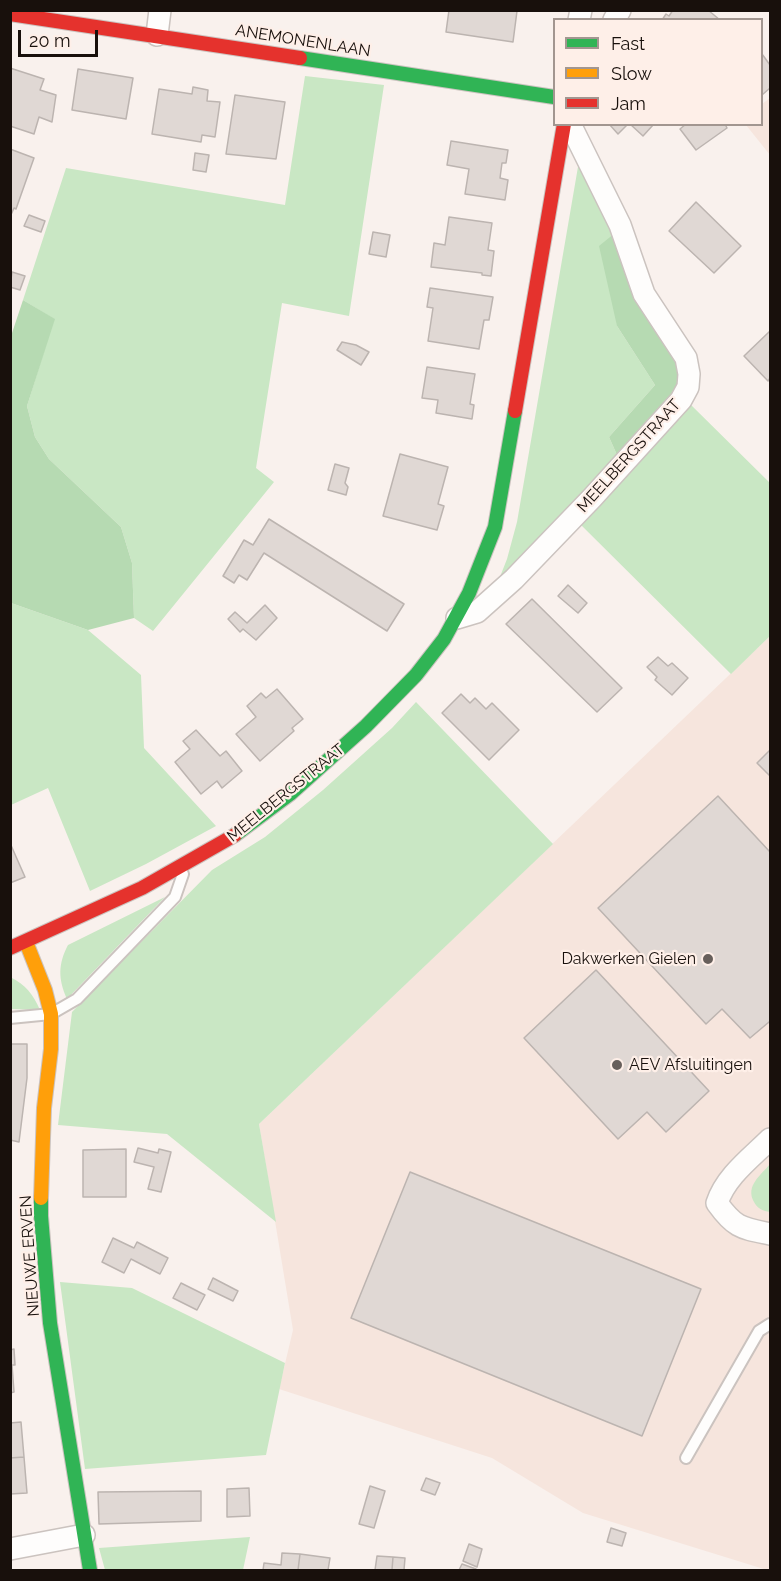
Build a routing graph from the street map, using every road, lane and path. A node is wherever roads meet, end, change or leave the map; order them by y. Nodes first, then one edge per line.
1 (160, 10) edge
2 (10, 14) edge
3 (157, 35) junction
4 (553, 97) edge
5 (564, 126) edge
6 (571, 126) edge
7 (457, 618) junction
8 (186, 865) junction
9 (26, 942) junction
10 (10, 948) edge
11 (51, 1014) junction
12 (10, 1018) edge
13 (771, 1139) edge
14 (771, 1234) edge
15 (771, 1324) edge
16 (686, 1458) dead end
17 (84, 1535) junction
18 (10, 1549) edge
19 (90, 1570) edge

1 - 3 street
2 - 3 street, ANEMONENLAAN
3 - 4 street, ANEMONENLAAN
5 - 7 street, MEELBERGSTRAAT
6 - 7 street, MEELBERGSTRAAT
7 - 8 street, MEELBERGSTRAAT
8 - 9 street, MEELBERGSTRAAT
8 - 11 lane
9 - 10 street, MEELBERGSTRAAT
9 - 11 street, NIEUWE ERVEN
11 - 12 lane
11 - 17 street, NIEUWE ERVEN
13 - 14 street
15 - 16 lane
17 - 18 street
17 - 19 street, NIEUWE ERVEN

